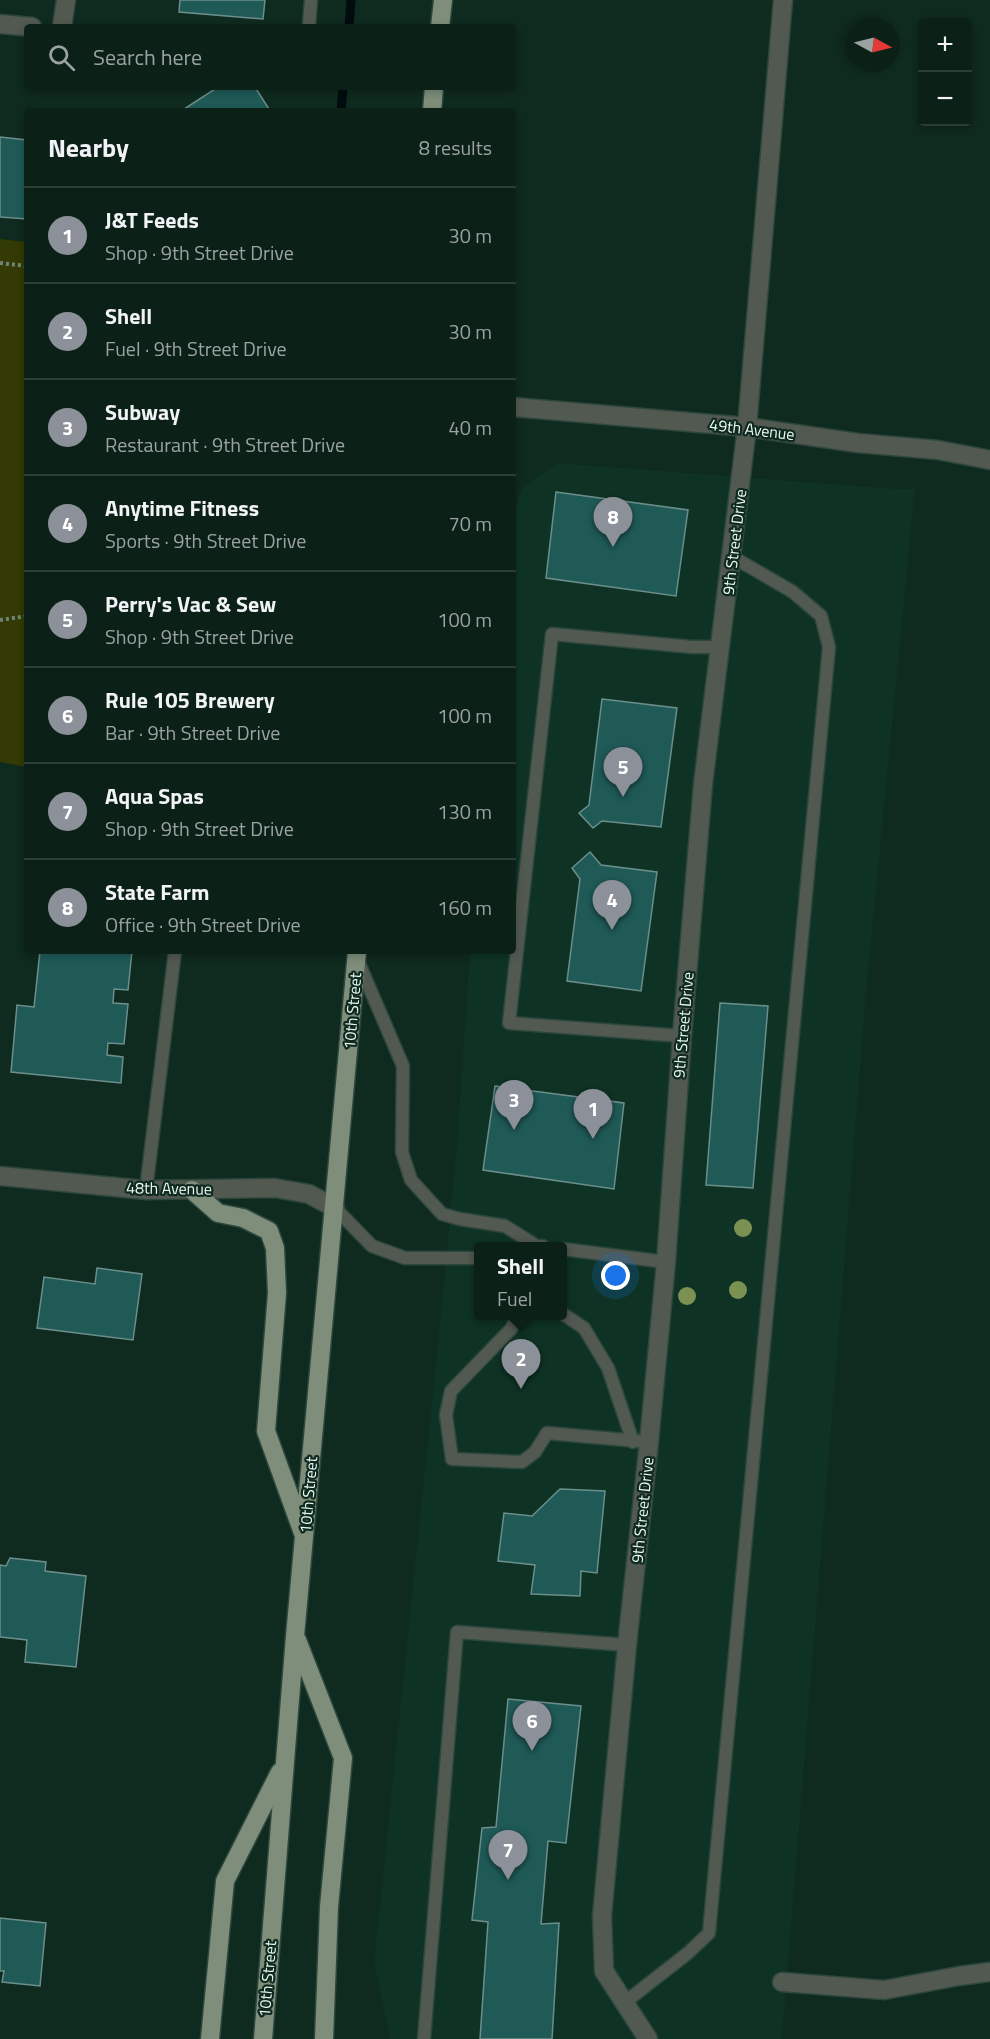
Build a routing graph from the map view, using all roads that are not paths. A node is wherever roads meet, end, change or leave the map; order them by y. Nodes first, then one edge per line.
1 (66, 0) edge
2 (311, 0) edge
3 (443, 0) edge
4 (783, 0) edge
5 (0, 24) edge
6 (62, 24) edge
7 (309, 24) edge
8 (440, 24) edge
9 (24, 26) edge
10 (434, 90) edge
11 (432, 108) edge
12 (516, 407) edge
13 (747, 427) junction
14 (990, 460) edge
15 (731, 556) junction
16 (721, 647) junction
17 (175, 954) edge
18 (357, 955) edge
19 (681, 1036) junction
20 (0, 1176) edge
21 (146, 1190) junction
22 (192, 1190) junction
23 (335, 1209) junction
24 (531, 1242) edge
25 (567, 1250) edge
26 (474, 1258) edge
27 (666, 1262) junction
28 (567, 1317) edge
29 (516, 1320) edge
30 (641, 1442) junction
31 (304, 1538) junction
32 (295, 1636) junction
33 (627, 1645) junction
34 (285, 1762) junction
35 (990, 1972) edge
36 (782, 1982) dead end
37 (624, 2003) junction
38 (210, 2039) edge
39 (263, 2039) edge
40 (324, 2039) edge
41 (424, 2039) edge
42 (648, 2039) edge

1 - 6 street
2 - 7 lane
3 - 8 main road
4 - 13 street, 9th Street Drive
5 - 9 street
10 - 11 main road
12 - 13 street, 49th Avenue
13 - 14 street, 49th Avenue
13 - 15 street, 9th Street Drive
15 - 16 street, 9th Street Drive
15 - 37 lane
16 - 19 street, 9th Street Drive
16 - 19 lane
17 - 21 lane
18 - 23 main road, 10th Street
18 - 24 lane
19 - 27 street, 9th Street Drive
20 - 21 street, 48th Avenue
21 - 22 street, 48th Avenue
22 - 23 street, 48th Avenue
22 - 31 main road
23 - 26 lane
23 - 31 main road, 10th Street
25 - 27 lane
27 - 30 street, 9th Street Drive
28 - 30 lane
29 - 30 lane
30 - 33 street, 9th Street Drive
31 - 32 main road, 10th Street
32 - 34 main road, 10th Street
32 - 40 main road
33 - 37 street, 9th Street Drive
33 - 41 lane
34 - 38 main road
34 - 39 main road, 10th Street
35 - 36 street
37 - 42 street, 9th Street Drive

